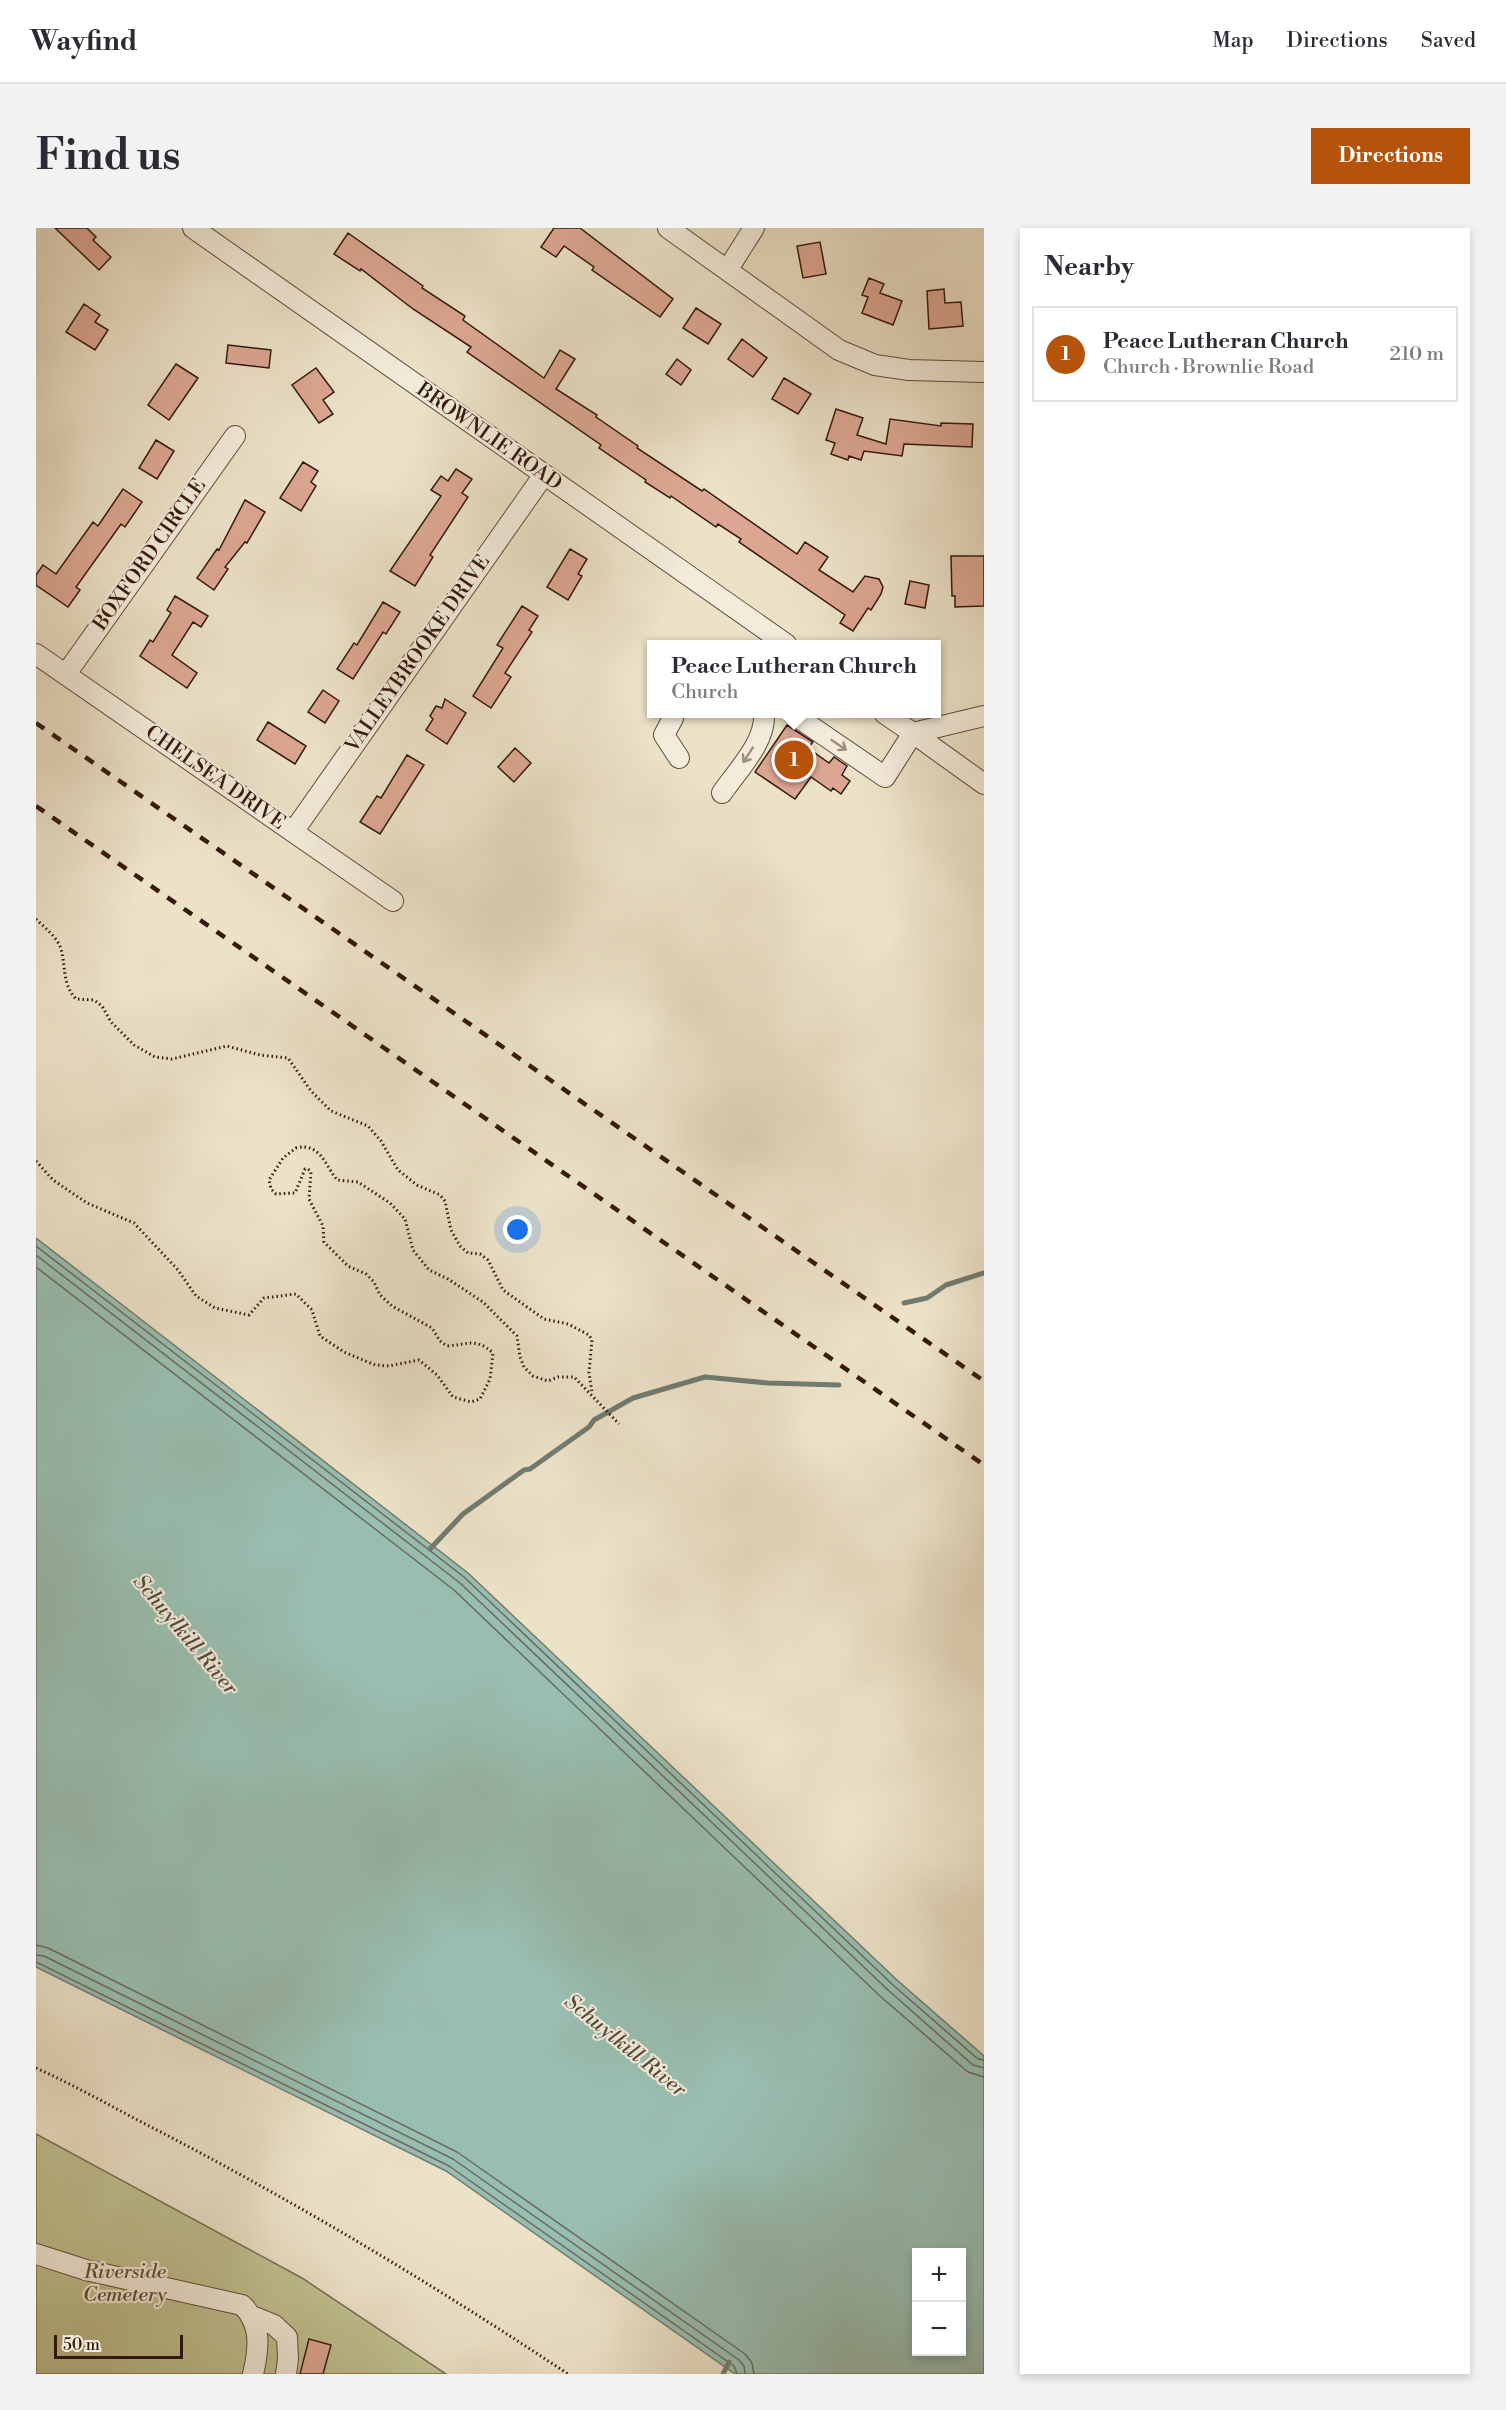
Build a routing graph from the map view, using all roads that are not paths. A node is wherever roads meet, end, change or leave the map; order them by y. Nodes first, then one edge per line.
1 (193, 228) edge
2 (668, 228) edge
3 (754, 228) edge
4 (214, 234) edge
5 (728, 269) junction
6 (984, 372) edge
7 (235, 436) dead end
8 (543, 476) junction
9 (779, 640) edge
10 (36, 654) edge
11 (66, 674) junction
12 (984, 716) edge
13 (673, 718) dead end
14 (764, 718) edge
15 (799, 718) edge
16 (891, 718) edge
17 (913, 733) junction
18 (680, 758) dead end
19 (984, 784) edge
20 (722, 793) dead end
21 (293, 832) junction
22 (393, 902) dead end
23 (36, 2254) edge
24 (252, 2316) junction
25 (254, 2374) edge
26 (286, 2374) edge

1 - 4 street, BROWNLIE ROAD
2 - 5 street
3 - 5 street
4 - 8 street, BROWNLIE ROAD
5 - 6 street
7 - 11 street, BOXFORD CIRCLE
8 - 9 street, BROWNLIE ROAD
8 - 21 street, VALLEYBROOKE DRIVE
10 - 11 street, CHELSEA DRIVE
11 - 21 street, CHELSEA DRIVE
12 - 17 street
13 - 18 street
14 -> 20 street
15 -> 17 street
16 - 17 street
17 - 19 street
21 - 22 street, CHELSEA DRIVE
23 - 24 street
24 - 25 street
24 - 26 street

